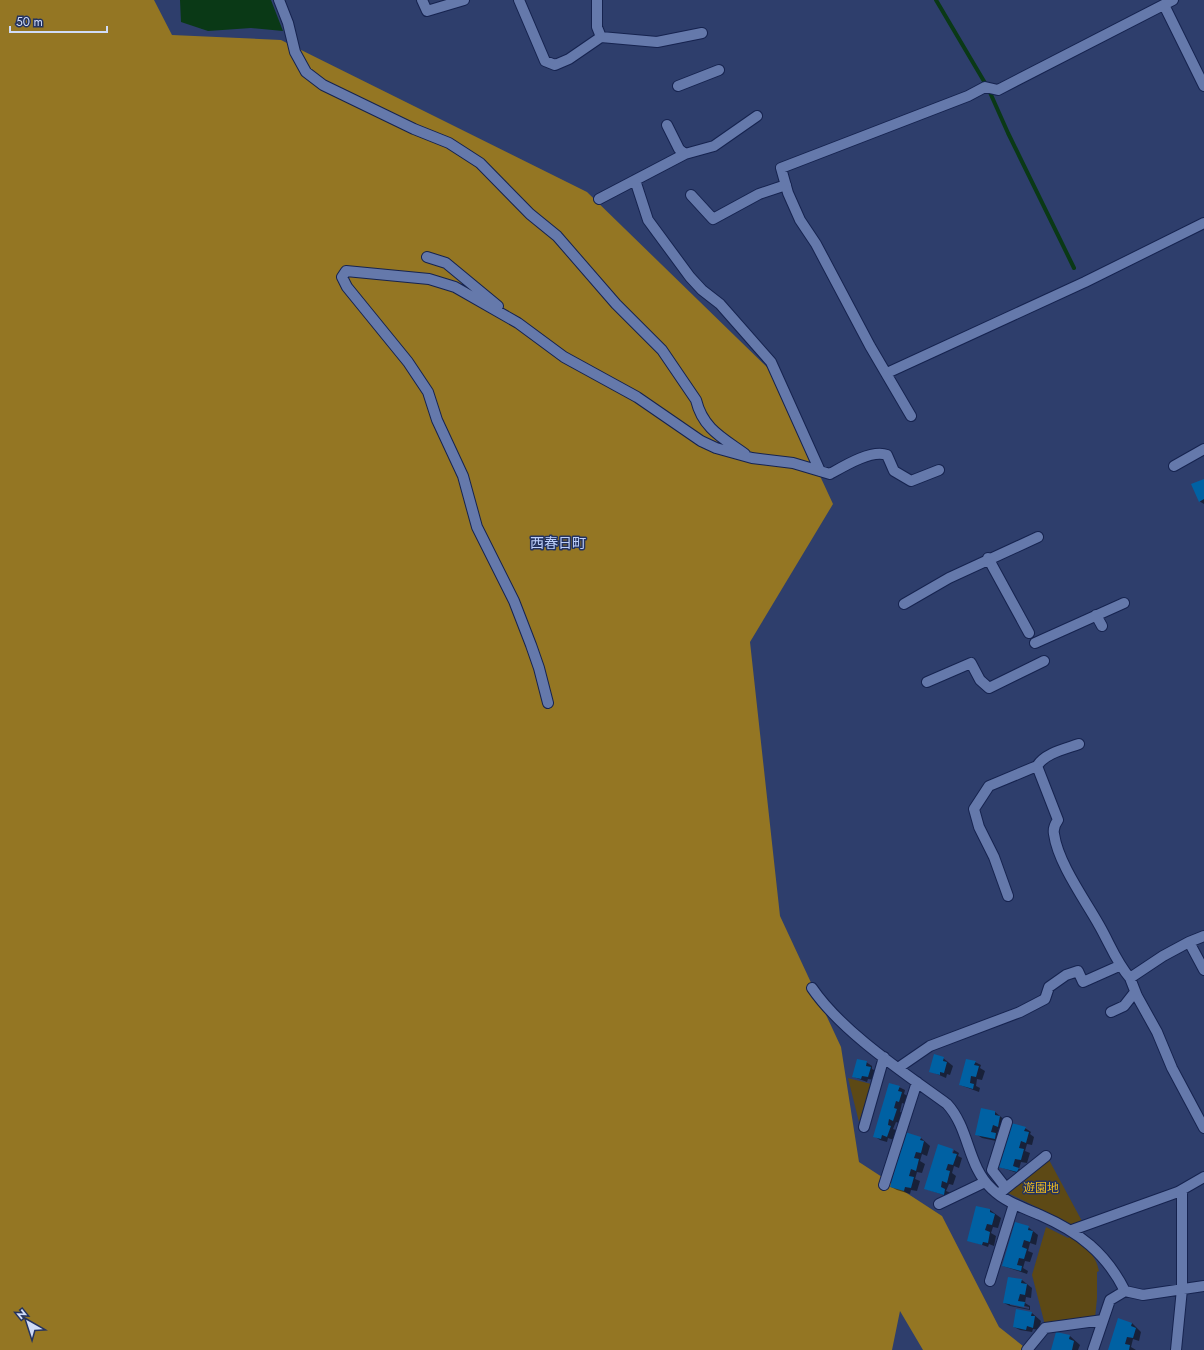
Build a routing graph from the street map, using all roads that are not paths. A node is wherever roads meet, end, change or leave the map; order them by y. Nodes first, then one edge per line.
1 (279, 0) edge
2 (422, 0) edge
3 (464, 0) edge
4 (519, 0) edge
5 (597, 0) edge
6 (1169, 2) edge
7 (702, 33) dead end
8 (601, 38) junction
9 (719, 70) dead end
10 (678, 86) dead end
11 (1204, 86) edge
12 (757, 116) dead end
13 (667, 125) dead end
14 (685, 154) junction
15 (635, 180) junction
16 (786, 185) junction
17 (690, 195) dead end
18 (599, 199) dead end
19 (1204, 223) edge
20 (427, 256) dead end
21 (516, 322) junction
22 (887, 373) junction
23 (911, 416) dead end
24 (1204, 449) edge
25 (752, 458) junction
26 (1174, 466) dead end
27 (938, 470) dead end
28 (820, 471) junction
29 (1038, 537) dead end
30 (988, 558) junction
31 (1124, 603) dead end
32 (904, 604) dead end
33 (1096, 615) junction
34 (1102, 626) dead end
35 (1029, 633) dead end
36 (1034, 643) dead end
37 (1044, 661) dead end
38 (927, 682) dead end
39 (548, 703) dead end
40 (1079, 744) dead end
41 (1037, 766) junction
42 (1008, 896) dead end
43 (1204, 936) edge
44 (1189, 942) junction
45 (1119, 966) junction
46 (1204, 970) edge
47 (1130, 978) junction
48 (812, 988) dead end
49 (1135, 992) junction
50 (1111, 1012) dead end
51 (884, 1058) junction
52 (898, 1068) junction
53 (917, 1082) junction
54 (1007, 1122) dead end
55 (864, 1127) dead end
56 (1204, 1128) edge
57 (1046, 1156) dead end
58 (1204, 1177) edge
59 (984, 1182) junction
60 (884, 1185) dead end
61 (1182, 1190) junction
62 (1002, 1191) junction
63 (939, 1204) dead end
64 (1014, 1204) junction
65 (1072, 1230) junction
66 (990, 1281) dead end
67 (1204, 1286) edge
68 (1182, 1289) junction
69 (1125, 1291) junction
70 (1103, 1320) junction
71 (1027, 1350) edge
72 (1092, 1350) edge
73 (1176, 1350) edge

1 - 25 street
2 - 3 street
4 - 8 street
5 - 8 street
6 - 11 street
6 - 16 street
7 - 8 street
9 - 10 street
12 - 14 street
13 - 14 street
14 - 15 street
15 - 18 street
15 - 28 street
16 - 17 street
16 - 22 street
19 - 22 street
20 - 21 street
21 - 25 street
21 - 39 street
22 - 23 street
24 - 26 street
25 - 28 street
27 - 28 street
29 - 30 street
30 - 32 street
30 - 35 street
31 - 33 street
33 - 34 street
33 - 36 street
37 - 38 street
40 - 41 street
41 - 42 street
41 - 45 street
43 - 44 street
44 - 46 street
44 - 47 street
45 - 47 street
45 - 52 street
47 - 49 street
48 - 51 street
49 - 50 street
49 - 56 street
51 - 52 street
51 - 55 street
52 - 53 street
53 - 59 street
53 - 60 street
54 - 62 street
57 - 62 street
58 - 61 street
59 - 62 street
59 - 63 street
61 - 65 street
61 - 68 street
62 - 64 street
64 - 65 street
64 - 66 street
65 - 69 street
67 - 68 street
68 - 69 street
68 - 73 street
69 - 70 street
70 - 71 street
70 - 72 street

